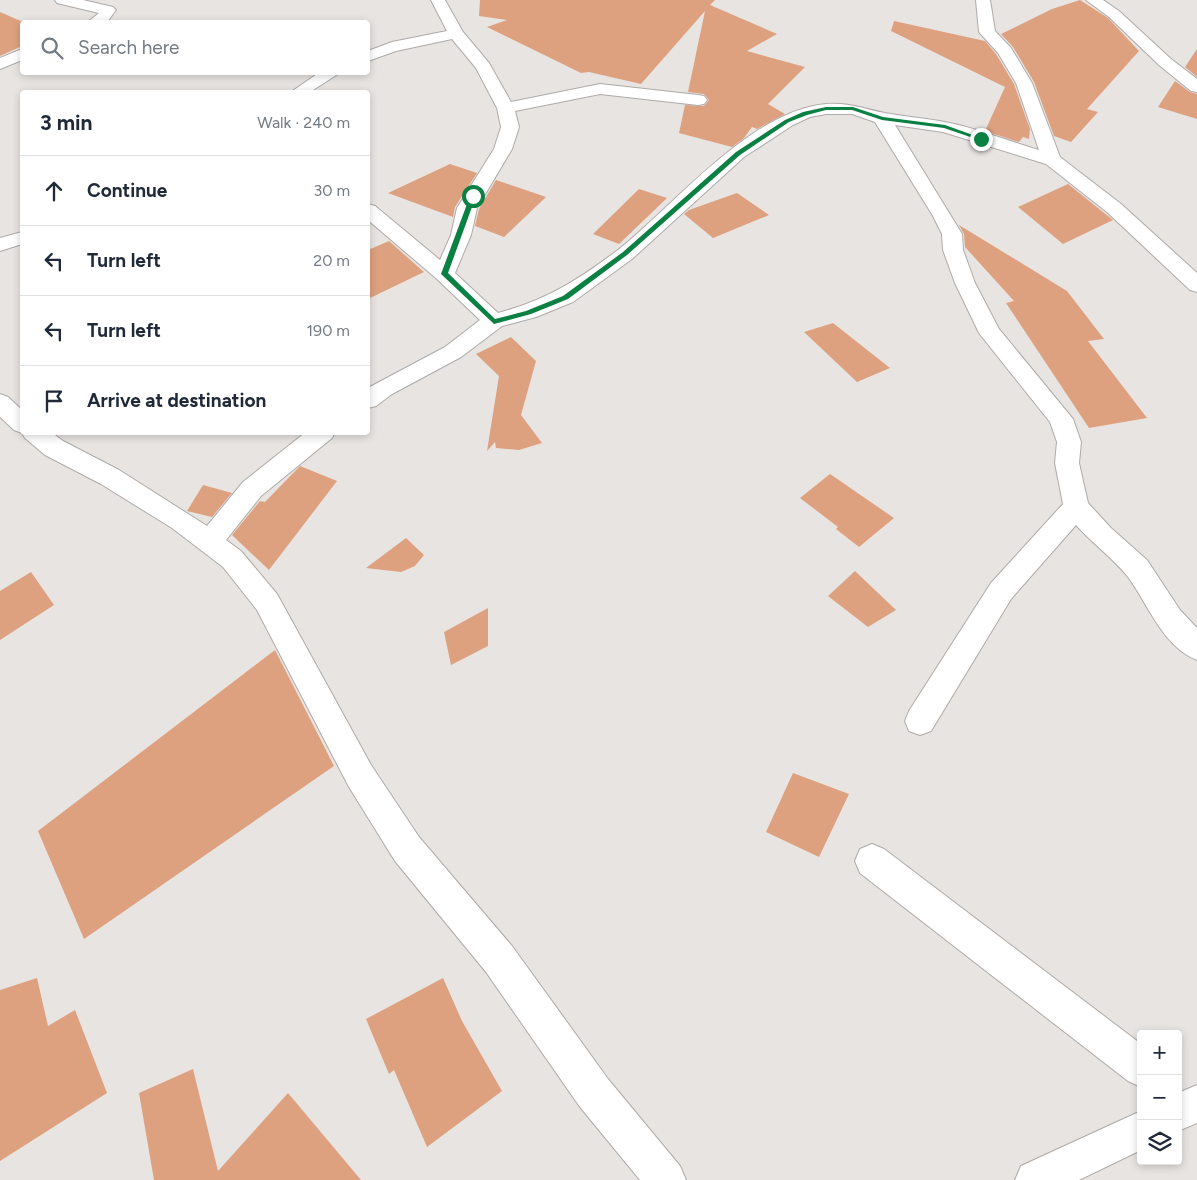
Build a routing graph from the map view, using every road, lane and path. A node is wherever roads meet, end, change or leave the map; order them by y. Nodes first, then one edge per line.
1 (62, 0) edge
2 (438, 0) edge
3 (983, 0) edge
4 (1093, 0) edge
5 (100, 20) edge
6 (456, 34) junction
7 (20, 55) edge
8 (370, 55) edge
9 (0, 64) edge
10 (328, 75) edge
11 (1197, 87) edge
12 (302, 90) edge
13 (698, 100) dead end
14 (506, 108) junction
15 (882, 118) junction
16 (1052, 160) junction
17 (370, 212) edge
18 (20, 239) edge
19 (0, 245) edge
20 (444, 274) junction
21 (1197, 284) edge
22 (494, 321) junction
23 (370, 398) edge
24 (0, 403) edge
25 (20, 422) edge
26 (38, 435) edge
27 (319, 435) edge
28 (1076, 507) junction
29 (210, 542) junction
30 (1197, 647) edge
31 (920, 721) dead end
32 (872, 861) dead end
33 (1137, 1065) edge
34 (1137, 1132) edge
35 (666, 1180) edge
36 (1034, 1180) edge

1 - 5 street
2 - 6 street
3 - 16 street
4 - 11 street
6 - 8 street
6 - 14 street
7 - 9 street
10 - 12 street
13 - 14 street
14 - 20 street
15 - 16 street
15 - 22 street
15 - 28 street
16 - 21 street
17 - 20 street
18 - 19 street
20 - 22 street
22 - 23 street
24 - 25 street
26 - 29 street
27 - 29 street
28 - 30 street
28 - 31 street
29 - 35 street
32 - 33 street
34 - 36 street

